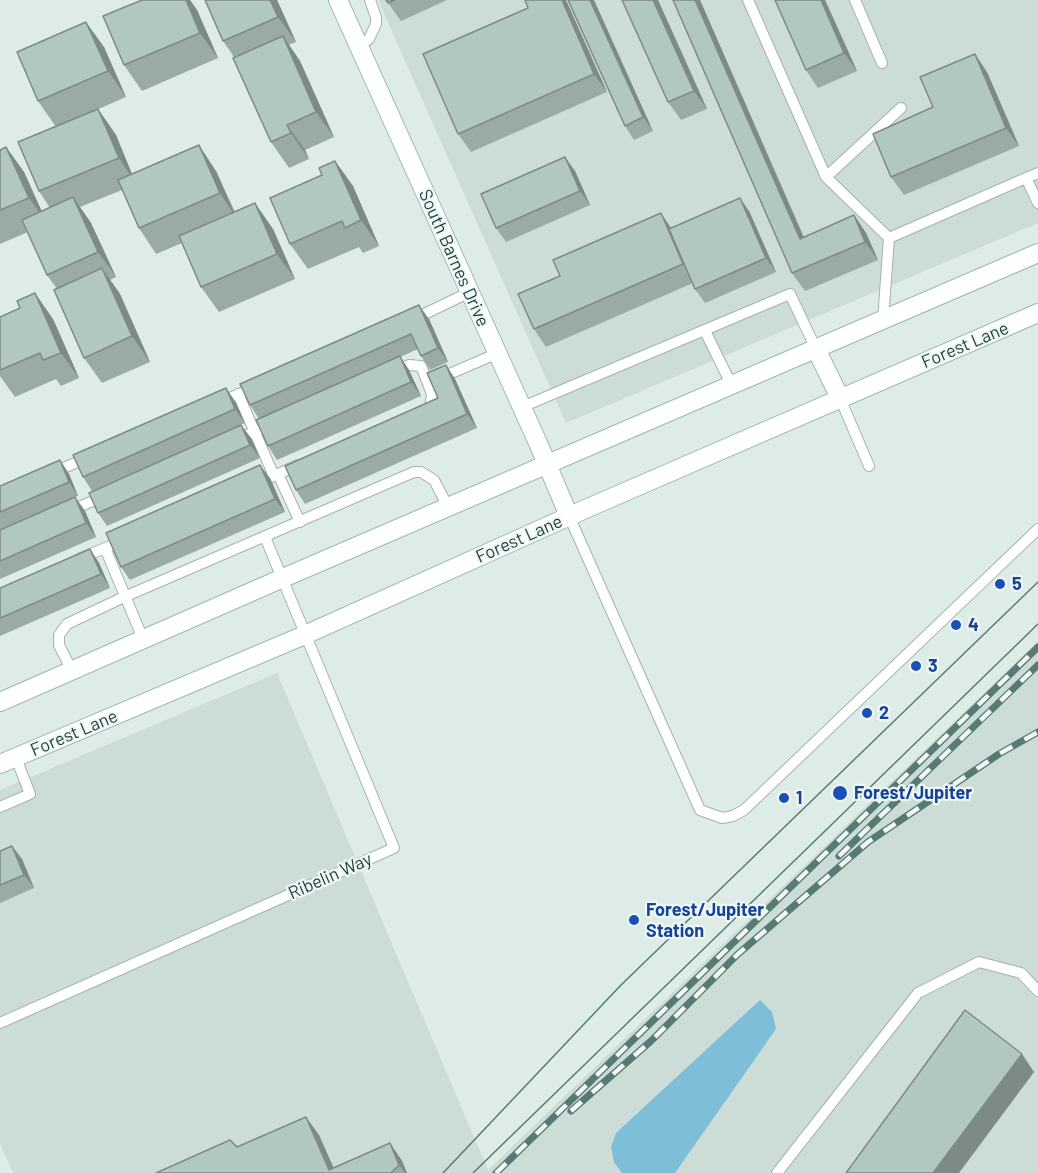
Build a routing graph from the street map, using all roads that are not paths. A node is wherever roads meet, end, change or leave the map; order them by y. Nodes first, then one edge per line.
1 (338, 0) edge
2 (370, 0) edge
3 (748, 0) edge
4 (855, 0) edge
5 (359, 46) junction
6 (882, 63) dead end
7 (901, 108) dead end
8 (1038, 173) edge
9 (826, 177) junction
10 (1026, 178) junction
11 (1038, 203) edge
12 (889, 238) junction
13 (1038, 253) edge
14 (470, 292) junction
15 (1038, 313) edge
16 (884, 320) junction
17 (403, 324) edge
18 (705, 331) junction
19 (816, 349) junction
20 (498, 353) junction
21 (388, 374) edge
22 (271, 380) edge
23 (428, 383) junction
24 (732, 386) junction
25 (238, 394) junction
26 (840, 398) junction
27 (522, 407) junction
28 (206, 408) edge
29 (414, 416) edge
30 (285, 418) edge
31 (254, 431) junction
32 (223, 445) edge
33 (97, 454) edge
34 (310, 460) edge
35 (548, 464) junction
36 (869, 466) dead end
37 (276, 475) junction
38 (43, 477) edge
39 (242, 489) edge
40 (117, 490) edge
41 (448, 507) junction
42 (569, 516) junction
43 (53, 518) edge
44 (300, 522) junction
45 (1038, 529) edge
46 (136, 535) edge
47 (265, 537) junction
48 (105, 548) junction
49 (74, 562) edge
50 (283, 578) junction
51 (124, 597) junction
52 (307, 634) junction
53 (143, 639) junction
54 (72, 670) junction
55 (0, 702) edge
56 (8, 761) edge
57 (0, 807) edge
58 (1038, 991) edge
59 (0, 1023) edge
60 (777, 1173) edge

1 - 5 main road, South Barnes Drive
2 - 5 lane
3 - 9 lane
4 - 6 lane
5 - 14 main road, South Barnes Drive
7 - 9 lane
8 - 10 lane
9 - 12 lane
10 - 11 lane
10 - 12 lane
12 - 16 lane
13 - 16 main road
14 - 17 lane
14 - 20 main road, South Barnes Drive
15 - 26 main road, Forest Lane
16 - 19 main road
18 - 19 lane
18 - 24 lane
18 - 27 lane
19 - 24 main road
19 - 26 main road
20 - 23 lane
20 - 27 main road, South Barnes Drive
21 - 23 lane
22 - 25 lane
23 - 29 lane
24 - 35 main road
25 - 28 lane
25 - 31 lane
26 - 36 lane
26 - 42 main road, Forest Lane
27 - 35 main road, South Barnes Drive
30 - 31 lane
31 - 32 lane
31 - 37 lane
33 - 38 lane
34 - 37 lane
35 - 41 main road
35 - 42 main road, South Barnes Drive
37 - 39 lane
37 - 44 lane
40 - 43 lane
41 - 44 lane
41 - 50 main road
42 - 45 lane
42 - 52 main road, Forest Lane
44 - 47 lane
46 - 48 lane
47 - 50 lane, Ribelin Way
47 - 51 lane
48 - 49 lane
48 - 51 lane
50 - 52 lane, Ribelin Way
50 - 53 main road
51 - 53 lane
51 - 54 lane
52 - 56 main road, Forest Lane
52 - 59 lane, Ribelin Way
53 - 54 main road
54 - 55 main road
56 - 57 lane
58 - 60 lane

